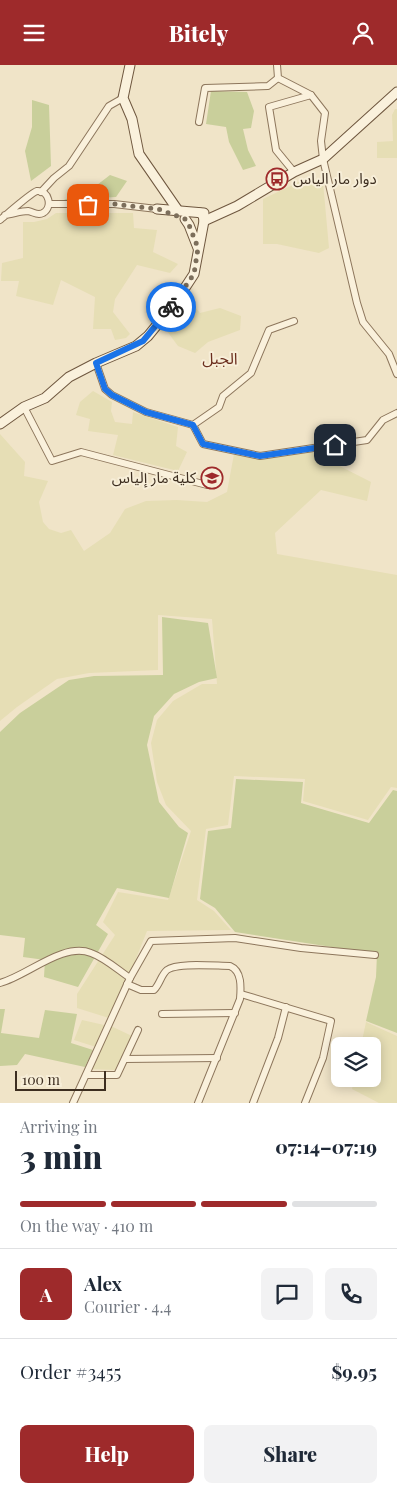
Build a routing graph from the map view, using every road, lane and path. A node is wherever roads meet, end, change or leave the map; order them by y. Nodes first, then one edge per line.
1 (130, 65) edge
2 (277, 65) edge
3 (278, 78) junction
4 (397, 92) edge
5 (311, 95) junction
6 (123, 98) junction
7 (199, 122) dead end
8 (323, 159) junction
9 (294, 172) junction
10 (40, 192) junction
11 (28, 197) junction
12 (49, 204) junction
13 (158, 209) junction
14 (177, 209) junction
15 (30, 211) junction
16 (3, 217) edge
17 (188, 219) junction
18 (202, 219) junction
19 (198, 248) junction
20 (294, 321) dead end
21 (96, 363) junction
22 (397, 374) edge
23 (24, 407) junction
24 (397, 413) edge
25 (1, 421) edge
26 (193, 425) junction
27 (207, 485) dead end
28 (375, 955) dead end
29 (129, 981) junction
30 (0, 983) edge
31 (241, 994) junction
32 (286, 1007) junction
33 (235, 1013) junction
34 (162, 1014) dead end
35 (138, 1030) dead end
36 (218, 1058) junction
37 (125, 1059) junction
38 (87, 1075) junction
39 (73, 1103) edge
40 (198, 1103) edge
41 (253, 1103) edge
42 (305, 1103) edge

1 - 6 main road
2 - 3 street
3 - 5 street
3 - 7 street
4 - 8 main road
5 - 8 street
5 - 9 street
6 - 10 street
6 - 14 main road
8 - 9 main road
8 - 22 street
9 - 18 main road
10 - 11 street
10 - 12 street
11 - 15 street
11 - 16 street
12 - 13 street
12 - 15 street
13 - 14 main road
13 - 17 main road
14 - 17 main road
15 - 16 street
17 - 18 main road
17 - 18 main road
17 - 19 main road
18 - 19 main road
19 - 21 main road
20 - 26 street
21 - 23 main road
21 - 26 street
23 - 25 main road
23 - 27 street
24 - 26 street
28 - 29 street
29 - 30 street
29 - 31 street
29 - 38 street
31 - 32 street
31 - 33 street
32 - 41 street
32 - 42 street
33 - 34 street
33 - 36 street
35 - 37 street
36 - 37 street
36 - 40 street
37 - 38 street
38 - 39 street

